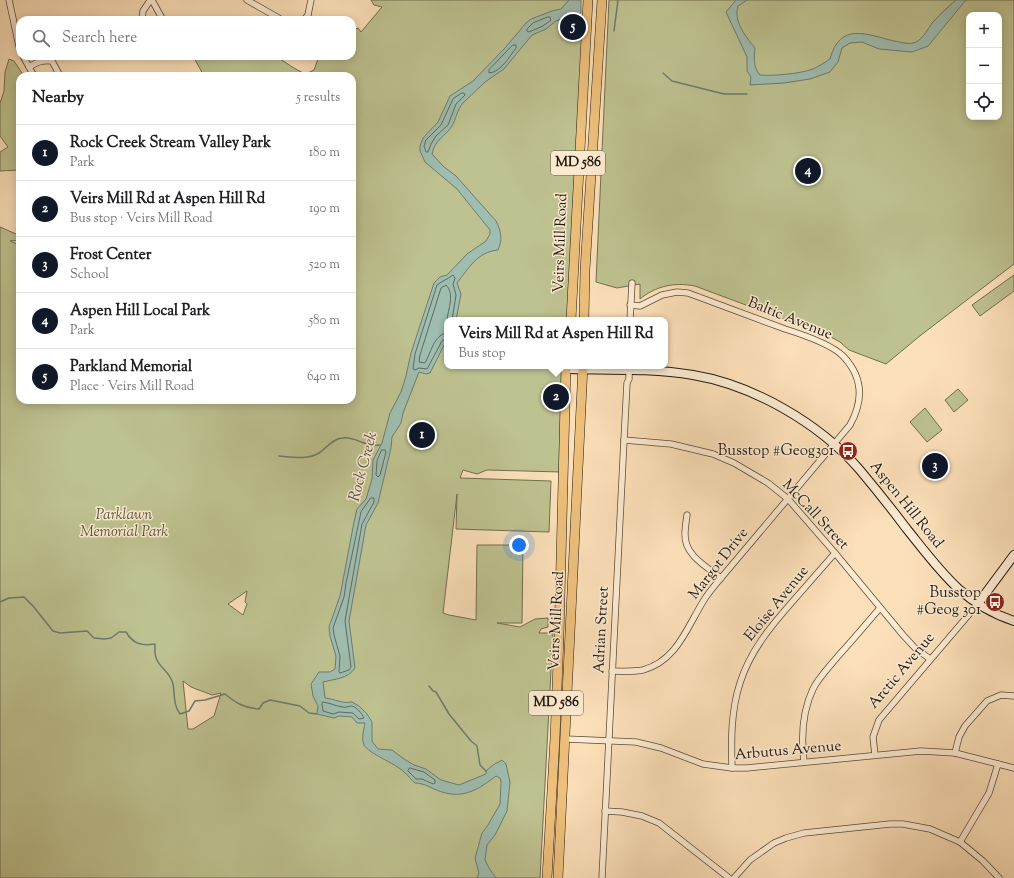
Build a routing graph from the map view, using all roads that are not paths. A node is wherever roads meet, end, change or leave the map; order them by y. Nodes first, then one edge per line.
1 (10, 0) edge
2 (247, 0) edge
3 (311, 0) edge
4 (602, 0) edge
5 (152, 1) edge
6 (588, 3) edge
7 (142, 16) edge
8 (161, 16) edge
9 (275, 16) edge
10 (307, 16) edge
11 (16, 31) edge
12 (25, 60) edge
13 (44, 60) edge
14 (44, 60) edge
15 (29, 67) junction
16 (32, 72) edge
17 (58, 72) edge
18 (632, 284) dead end
19 (630, 305) junction
20 (570, 317) edge
21 (584, 317) edge
22 (630, 317) edge
23 (566, 369) edge
24 (583, 369) edge
25 (627, 369) edge
26 (624, 440) junction
27 (834, 445) junction
28 (788, 499) junction
29 (687, 516) dead end
30 (835, 553) junction
31 (1014, 555) edge
32 (721, 578) junction
33 (977, 605) junction
34 (880, 608) junction
35 (1014, 621) edge
36 (930, 659) junction
37 (612, 671) junction
38 (1014, 696) edge
39 (566, 739) junction
40 (609, 741) junction
41 (955, 753) junction
42 (875, 755) junction
43 (804, 762) junction
44 (998, 764) junction
45 (732, 768) junction
46 (1014, 768) edge
47 (553, 769) junction
48 (564, 770) junction
49 (605, 811) junction
50 (960, 842) junction
51 (547, 878) edge
52 (558, 878) edge
53 (602, 878) edge
54 (729, 878) edge
55 (734, 878) edge
56 (999, 878) edge

1 - 11 street
2 - 9 street
3 - 10 street
4 - 21 main road, Veirs Mill Road / MD 586
5 - 7 street
5 - 8 street
6 - 20 main road, Veirs Mill Road / MD 586
12 - 15 street
13 - 15 street
14 - 17 street
15 - 16 street
18 - 19 street
19 - 22 street
19 - 27 street, Baltic Avenue
23 - 47 main road, Veirs Mill Road / MD 586
24 - 39 main road, Veirs Mill Road / MD 586
25 - 26 street, Adrian Street
25 - 27 street, Aspen Hill Road
26 - 28 street, McCall Street
26 - 37 street, Adrian Street
27 - 28 street, Margot Drive
27 - 33 street, Aspen Hill Road
28 - 30 street, McCall Street
28 - 32 street, Margot Drive
29 - 32 street
30 - 34 street, McCall Street
30 - 45 street, Eloise Avenue
31 - 33 street, Arctic Avenue
32 - 37 street, Margot Drive
33 - 35 street, Aspen Hill Road
33 - 36 street, Arctic Avenue
34 - 36 street, McCall Street
34 - 43 street
36 - 42 street, Arctic Avenue
37 - 40 street, Adrian Street
38 - 41 street
39 - 40 street, Arbutus Avenue
39 - 48 main road, Veirs Mill Road / MD 586
40 - 45 street, Arbutus Avenue
40 - 49 street, Adrian Street
41 - 42 street, Arbutus Avenue
41 - 44 street, Arbutus Avenue
42 - 43 street, Arbutus Avenue
43 - 45 street, Arbutus Avenue
44 - 46 street, Arbutus Avenue
44 - 50 street
47 - 48 main road
47 - 51 main road, Veirs Mill Road / MD 586
48 - 52 main road, Veirs Mill Road / MD 586
49 - 53 street, Adrian Street
49 - 54 street
50 - 55 street
50 - 56 street

